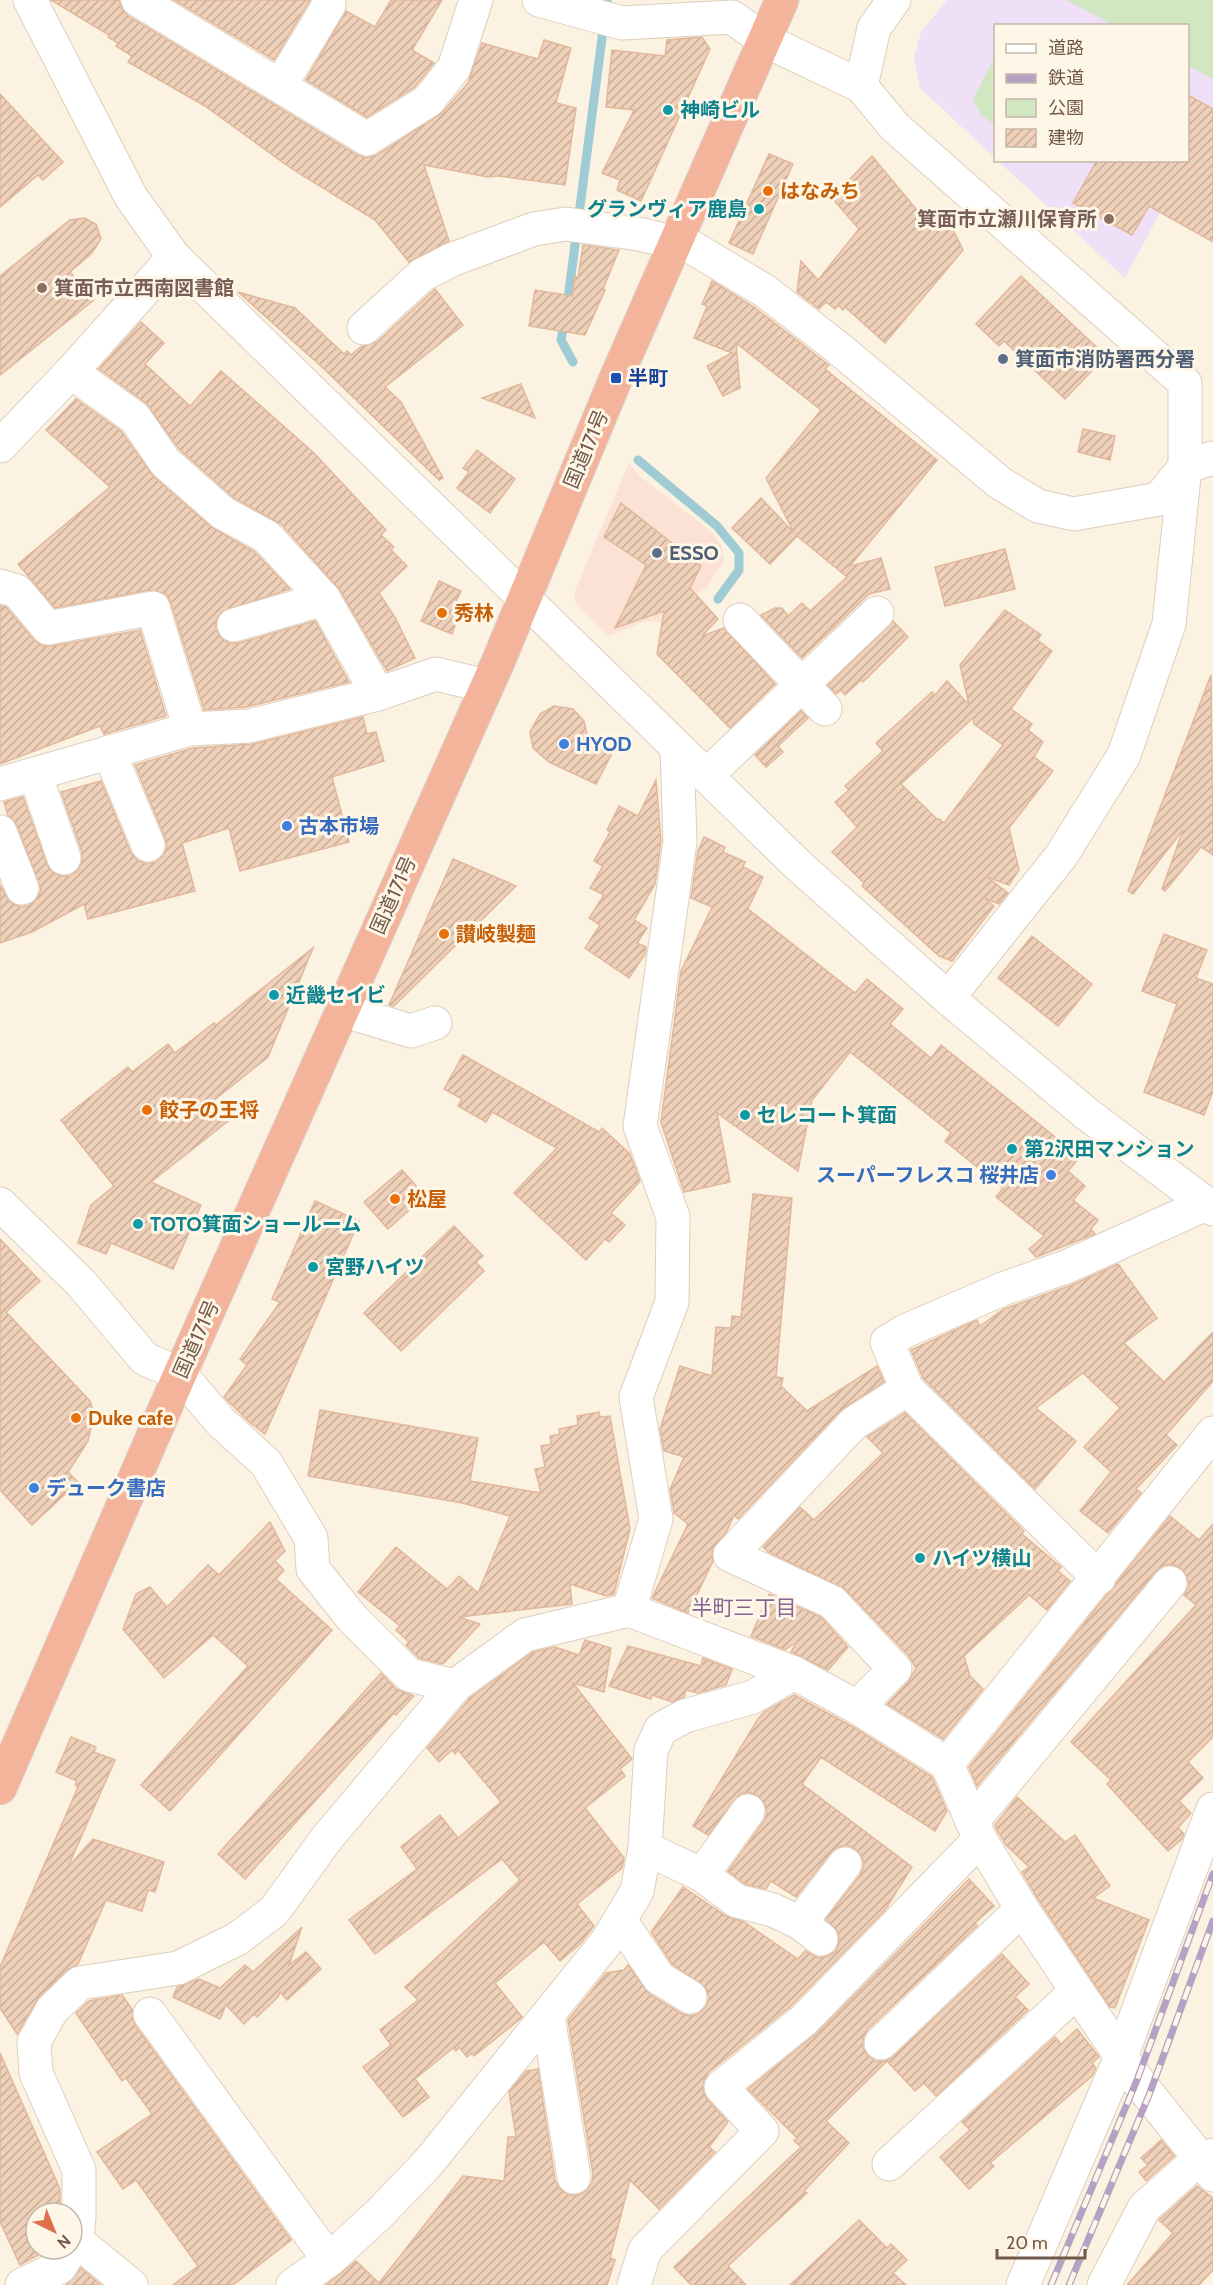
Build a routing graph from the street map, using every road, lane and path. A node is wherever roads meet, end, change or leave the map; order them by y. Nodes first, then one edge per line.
1 (30, 0) edge
2 (138, 0) edge
3 (476, 0) edge
4 (539, 0) edge
5 (782, 0) edge
6 (894, 0) edge
7 (329, 5) dead end
8 (172, 9) edge
9 (764, 40) junction
10 (280, 86) junction
11 (861, 86) junction
12 (677, 241) junction
13 (174, 257) junction
14 (364, 328) dead end
15 (71, 372) junction
16 (0, 446) edge
17 (1199, 462) edge
18 (0, 586) edge
19 (324, 599) junction
20 (524, 600) junction
21 (877, 613) dead end
22 (740, 620) dead end
23 (234, 625) dead end
24 (801, 685) junction
25 (486, 686) junction
26 (378, 694) junction
27 (825, 709) dead end
28 (190, 729) junction
29 (677, 748) junction
30 (109, 752) junction
31 (35, 774) junction
32 (706, 776) junction
33 (0, 784) edge
34 (0, 832) edge
35 (148, 845) dead end
36 (64, 858) dead end
37 (22, 888) dead end
38 (948, 998) junction
39 (342, 1010) junction
40 (435, 1023) dead end
41 (0, 1204) edge
42 (1210, 1207) edge
43 (180, 1374) junction
44 (907, 1389) junction
45 (1213, 1433) edge
46 (1099, 1578) junction
47 (1170, 1583) dead end
48 (629, 1610) junction
49 (794, 1673) junction
50 (455, 1686) junction
51 (857, 1707) junction
52 (947, 1764) junction
53 (0, 1788) edge
54 (1213, 1809) edge
55 (748, 1811) dead end
56 (976, 1830) junction
57 (645, 1848) junction
58 (845, 1864) dead end
59 (702, 1875) junction
60 (1022, 1909) junction
61 (620, 1920) junction
62 (1076, 1992) junction
63 (690, 1997) dead end
64 (150, 2014) dead end
65 (548, 2016) junction
66 (881, 2043) dead end
67 (1121, 2057) junction
68 (1208, 2163) edge
69 (889, 2164) dead end
70 (574, 2177) dead end
71 (77, 2201) edge
72 (84, 2253) edge
73 (328, 2260) junction
74 (63, 2261) edge
75 (296, 2284) edge
76 (22, 2285) edge
77 (131, 2285) edge
78 (634, 2285) edge
79 (1023, 2285) edge
80 (1104, 2285) edge

1 - 13 street
2 - 8 street
3 - 10 street
4 - 9 street
5 - 9 highway, 国道171号
6 - 11 street
7 - 10 street
8 - 10 street
9 - 11 street
9 - 12 highway, 国道171号
11 - 17 street
12 - 14 street
12 - 17 street
12 - 20 highway, 国道171号
13 - 15 street
13 - 20 street
15 - 16 street
15 - 19 street
17 - 38 street
18 - 28 street
19 - 23 street
19 - 26 street
20 - 25 highway, 国道171号
20 - 29 street
21 - 24 street
22 - 24 street
24 - 27 street
24 - 32 street
25 - 26 street
25 - 39 highway, 国道171号
26 - 28 street
28 - 30 street
29 - 32 street
29 - 48 street
30 - 31 street
30 - 35 street
31 - 33 street
31 - 36 street
32 - 38 street
34 - 37 street
38 - 42 street
39 - 40 street
39 - 43 highway, 国道171号
41 - 43 street
42 - 44 street
43 - 50 street
43 - 53 highway, 国道171号
44 - 46 street
44 - 51 street
45 - 46 street
46 - 52 street
47 - 56 street
48 - 49 street
48 - 50 street
49 - 51 street
49 - 57 street
50 - 71 street
51 - 52 street
52 - 56 street
54 - 67 street
55 - 59 street
56 - 60 street
56 - 78 street
57 - 59 street
57 - 61 street
58 - 59 street
60 - 62 street
60 - 66 street
61 - 63 street
61 - 65 street
62 - 67 street
62 - 69 street
64 - 73 street
65 - 70 street
65 - 73 street
67 - 68 street
67 - 79 street
68 - 80 street
72 - 77 street
73 - 75 street
74 - 76 street

